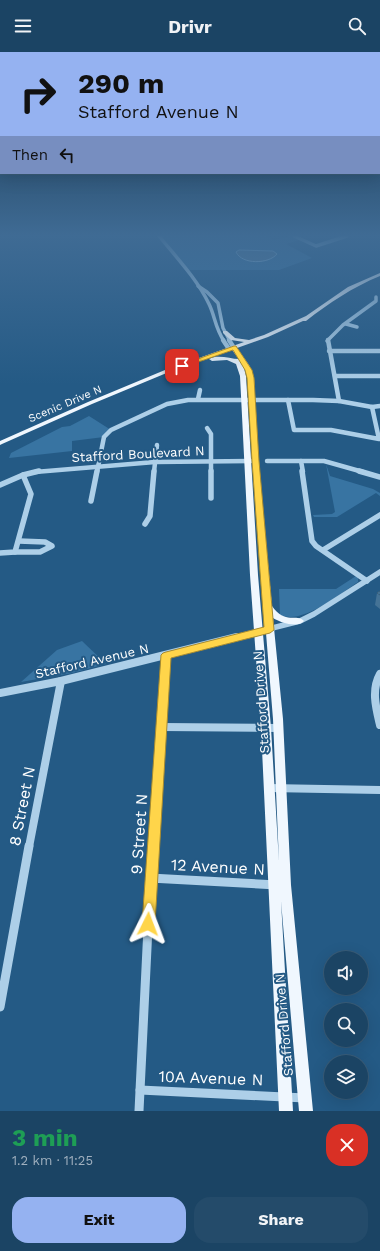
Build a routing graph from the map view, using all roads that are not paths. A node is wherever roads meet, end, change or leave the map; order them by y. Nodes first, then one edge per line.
1 (197, 285) joint
2 (353, 285) edge
3 (376, 297) dead end
4 (346, 324) junction
5 (357, 327) dead end
6 (225, 332) junction
7 (257, 341) junction
8 (233, 350) junction
9 (329, 351) junction
10 (380, 351) edge
11 (209, 360) junction
12 (243, 364) junction
13 (335, 376) junction
14 (380, 376) edge
15 (138, 384) junction
16 (200, 390) dead end
17 (198, 400) junction
18 (248, 400) junction
19 (288, 400) junction
20 (339, 401) junction
21 (380, 406) edge
22 (372, 407) junction
23 (207, 428) dead end
24 (0, 443) edge
25 (157, 445) dead end
26 (211, 460) junction
27 (251, 461) junction
28 (267, 461) dead end
29 (301, 461) junction
30 (155, 462) junction
31 (97, 467) junction
32 (23, 475) junction
33 (380, 477) edge
34 (0, 485) edge
35 (211, 498) dead end
36 (91, 501) dead end
37 (380, 516) edge
38 (145, 524) dead end
39 (18, 541) junction
40 (323, 550) junction
41 (15, 552) junction
42 (0, 553) edge
43 (380, 572) edge
44 (367, 580) junction
45 (268, 607) junction
46 (300, 621) junction
47 (270, 630) junction
48 (259, 632) junction
49 (166, 655) junction
50 (380, 674) edge
51 (61, 682) junction
52 (0, 693) edge
53 (380, 725) edge
54 (162, 727) junction
55 (266, 728) junction
56 (278, 728) junction
57 (275, 788) junction
58 (380, 790) edge
59 (150, 878) junction
60 (279, 885) junction
61 (0, 1007) edge
62 (140, 1090) junction
63 (285, 1097) junction
64 (305, 1098) junction
65 (139, 1111) edge
66 (286, 1111) edge
67 (306, 1111) edge

1 - 6 street, Stafford Drive N
1 - 8 street, Stafford Drive N
2 - 7 main road, Scenic Drive N
3 - 4 street
4 - 5 street
4 - 9 street
6 - 7 main road
6 - 8 street, Stafford Drive N
7 - 8 main road, Scenic Drive N
7 - 12 main road
8 - 11 main road, Scenic Drive N
8 - 12 main road, Stafford Drive N
8 - 15 main road, Scenic Drive N
9 - 10 street
9 - 13 street
11 - 12 main road
11 - 15 main road, Scenic Drive N
12 - 18 main road, Stafford Drive N
13 - 14 street
13 - 20 street
15 - 24 main road, Scenic Drive N
16 - 17 street
17 - 18 street
17 - 31 street
18 - 19 street
18 - 27 main road, Stafford Drive N
19 - 20 street
19 - 22 street
20 - 22 street
21 - 22 street
23 - 26 street
25 - 30 street
26 - 27 street, Stafford Boulevard N
26 - 30 street, Stafford Boulevard N
26 - 35 street
27 - 45 main road, Stafford Drive N
27 - 48 main road, Stafford Drive N
28 - 29 street
29 - 33 street
29 - 40 street
30 - 31 street, Stafford Boulevard N
30 - 38 street
31 - 32 street, Stafford Boulevard N
31 - 36 street
32 - 34 street, Stafford Boulevard N
32 - 39 street
37 - 40 street
39 - 41 street
39 - 41 street
40 - 44 street
41 - 42 street
43 - 44 street, Stafford Avenue N
44 - 46 street, Stafford Avenue N
45 - 46 main road
45 - 47 main road, Stafford Drive N
46 - 47 street, Stafford Avenue N
47 - 48 street, Stafford Avenue N
47 - 56 main road, Stafford Drive N
48 - 49 street, Stafford Avenue N
48 - 55 main road, Stafford Drive N
49 - 51 street, Stafford Avenue N
49 - 54 street, 9 Street N
50 - 53 street
51 - 52 street, Stafford Avenue N
51 - 61 street, 8 Street N
54 - 55 street
54 - 59 street, 9 Street N
55 - 56 street
55 - 57 main road, Stafford Drive N
56 - 57 main road, Stafford Drive N
57 - 58 street
57 - 60 main road, Stafford Drive N
59 - 60 street, 12 Avenue N
59 - 62 street, 9 Street N
60 - 63 main road, Stafford Drive N
60 - 64 main road, Stafford Drive N
62 - 63 street, 10A Avenue N
62 - 65 street, 9 Street N
63 - 64 street, 10A Avenue N
63 - 66 main road, Stafford Drive N
64 - 67 main road, Stafford Drive N

